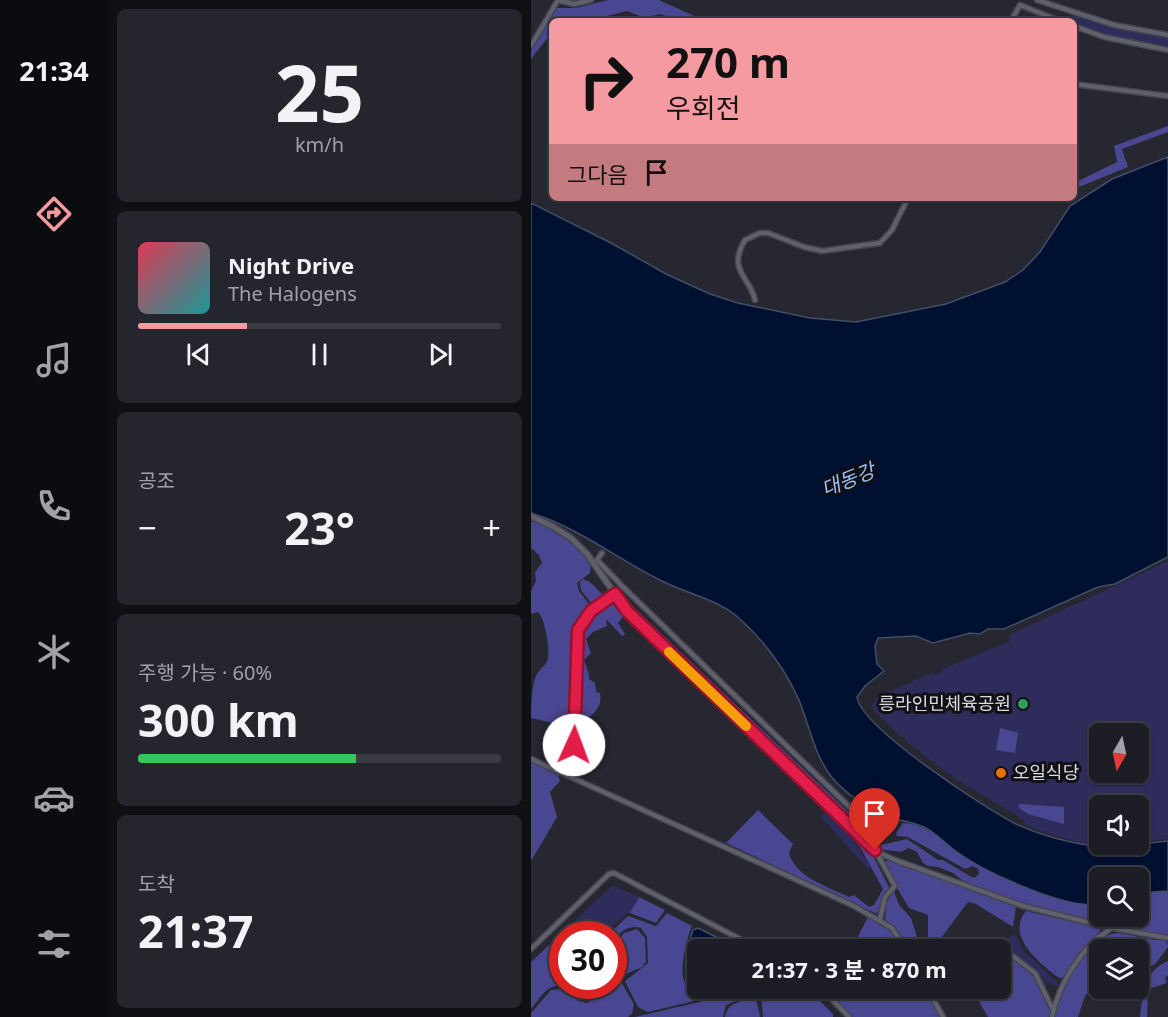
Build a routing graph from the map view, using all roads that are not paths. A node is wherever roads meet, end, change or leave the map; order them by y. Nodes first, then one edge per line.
1 (558, 0) edge
2 (591, 0) edge
3 (1037, 0) edge
4 (1013, 18) edge
5 (1052, 18) edge
6 (1077, 27) edge
7 (1168, 35) edge
8 (531, 46) edge
9 (1168, 50) edge
10 (1077, 84) edge
11 (1168, 96) edge
12 (906, 201) edge
13 (755, 300) dead end
14 (531, 516) edge
15 (602, 553) dead end
16 (615, 594) junction
17 (531, 759) edge
18 (573, 778) junction
19 (875, 850) junction
20 (880, 919) junction
21 (1110, 928) junction
22 (1168, 938) edge
23 (740, 939) edge
24 (898, 939) edge
25 (531, 949) edge
26 (1011, 955) edge
27 (832, 999) edge
28 (933, 999) edge
29 (1053, 1010) junction
30 (849, 1017) edge
31 (943, 1017) edge
32 (1052, 1017) edge

1 - 2 street
1 - 8 street
3 - 7 street
4 - 5 street
6 - 9 street
10 - 11 street
12 - 13 street
14 - 16 street
15 - 19 street
16 - 18 street
16 - 19 street
17 - 18 street
18 - 20 street
19 - 20 street
19 - 21 street
20 - 24 street
21 - 22 street
21 - 29 street
23 - 25 street
26 - 29 street
27 - 30 street
28 - 31 street
29 - 32 street

